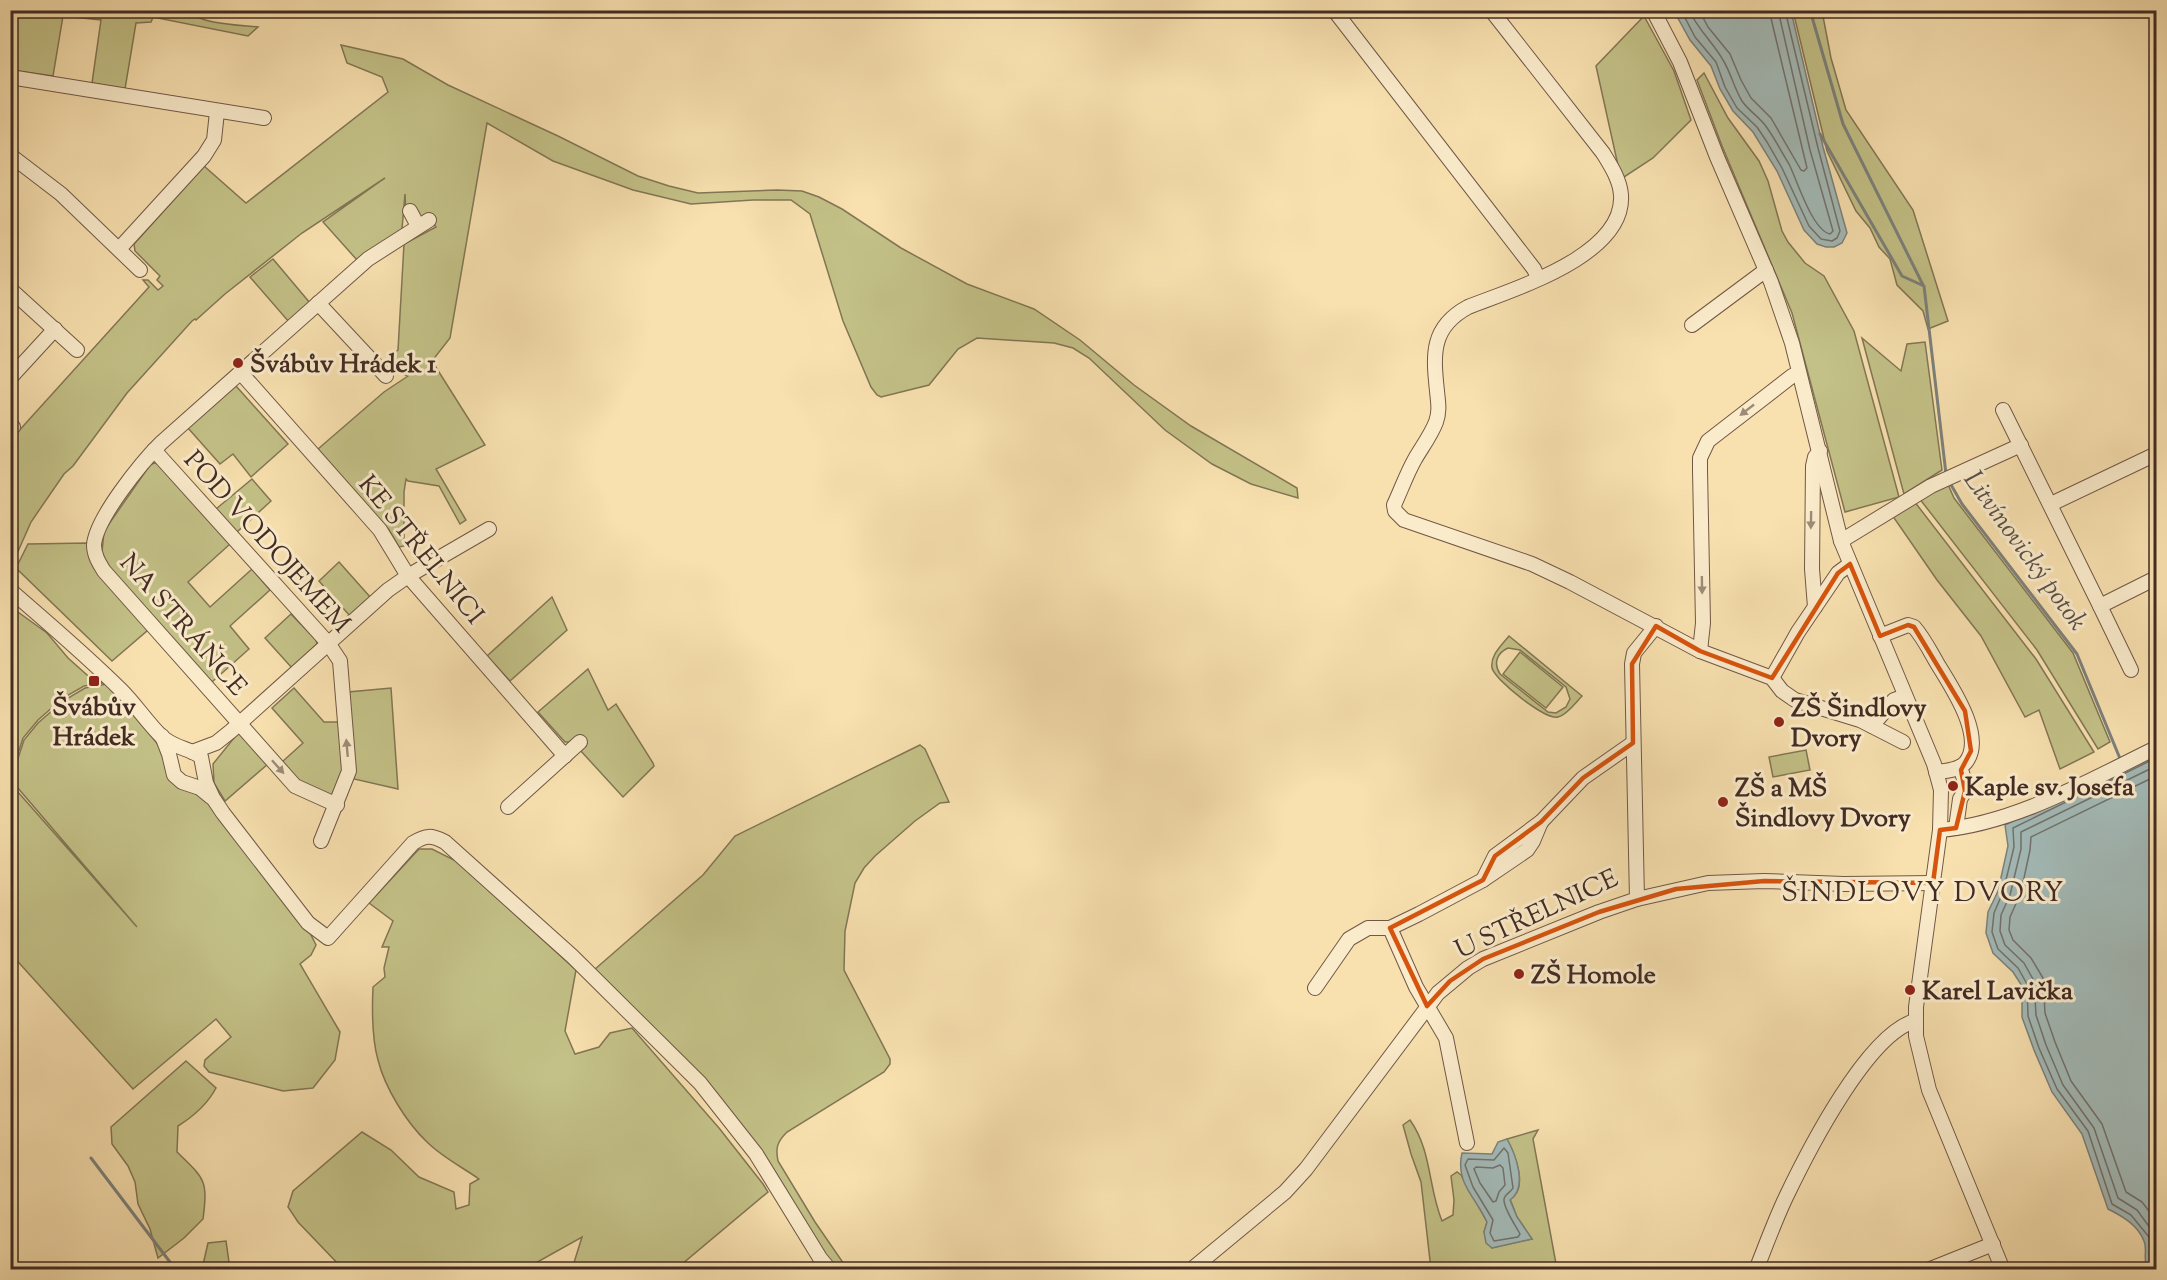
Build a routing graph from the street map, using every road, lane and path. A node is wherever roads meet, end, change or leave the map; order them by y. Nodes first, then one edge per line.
1 (1334, 10) edge
2 (1491, 10) edge
3 (1653, 10) edge
4 (10, 77) edge
5 (218, 112) junction
6 (264, 118) dead end
7 (10, 155) edge
8 (410, 211) dead end
9 (119, 249) junction
10 (140, 270) dead end
11 (1766, 270) junction
12 (1538, 278) junction
13 (10, 289) edge
14 (318, 303) junction
15 (1692, 325) dead end
16 (55, 329) junction
17 (77, 350) dead end
18 (241, 373) junction
19 (1799, 373) junction
20 (386, 376) dead end
21 (10, 378) edge
22 (2003, 410) dead end
23 (2021, 445) junction
24 (154, 450) junction
25 (1820, 451) junction
26 (2157, 454) edge
27 (2051, 504) junction
28 (489, 529) dead end
29 (1841, 541) junction
30 (1850, 564) junction
31 (408, 576) junction
32 (2157, 578) edge
33 (10, 590) edge
34 (2100, 606) junction
35 (1815, 607) junction
36 (1656, 626) junction
37 (1880, 636) junction
38 (328, 643) junction
39 (1700, 651) junction
40 (2131, 670) dead end
41 (1772, 678) junction
42 (1905, 696) junction
43 (239, 723) junction
44 (1872, 726) junction
45 (162, 736) junction
46 (216, 742) junction
47 (580, 742) dead end
48 (1903, 742) dead end
49 (1633, 743) junction
50 (2157, 748) edge
51 (190, 752) junction
52 (565, 756) junction
53 (172, 765) junction
54 (1960, 766) junction
55 (204, 770) junction
56 (1936, 772) junction
57 (188, 783) junction
58 (213, 798) junction
59 (337, 805) junction
60 (508, 807) dead end
61 (1956, 828) junction
62 (1940, 830) junction
63 (321, 841) dead end
64 (1933, 883) junction
65 (1637, 899) junction
66 (1390, 928) junction
67 (1315, 988) dead end
68 (1427, 1006) junction
69 (1915, 1021) junction
70 (1467, 1143) dead end
71 (1993, 1244) junction
72 (830, 1269) edge
73 (1191, 1269) edge
74 (1756, 1269) edge
75 (1928, 1269) edge
76 (2003, 1269) edge

1 - 12 street
2 - 12 street
3 - 11 street
4 - 5 street
5 - 6 street
5 - 9 street
7 - 9 street
8 - 14 street, NA STRÁŇCE
9 - 10 street
11 - 15 street
11 - 19 street
12 - 36 street
13 - 16 street
14 - 18 street, NA STRÁŇCE
14 - 20 street
16 - 17 street
16 - 21 street
18 - 24 street, NA STRÁŇCE
18 - 31 street, KE STŘELNICI
19 - 25 street
19 -> 39 street
22 - 23 street
23 - 27 street
23 - 29 street
24 - 38 street, POD VODOJEMEM
24 - 43 street, NA STRÁŇCE
25 - 29 street
25 -> 35 street
26 - 27 street
27 - 34 street
28 - 31 street
29 - 30 street
30 - 35 street
30 - 37 street
31 - 38 street
31 - 52 street, KE STŘELNICI
32 - 34 street
33 - 45 street
34 - 40 street
35 - 41 street
36 - 39 street
36 - 49 street, U STŘELNICE
37 - 42 street
37 - 54 street
38 - 43 street
59 -> 38 street, POD VODOJEMEM
39 - 41 street
41 - 44 street
42 - 44 street
42 - 56 street
43 - 46 street
43 -> 59 street, NA STRÁŇCE
44 - 48 street
45 - 51 street
45 - 53 street
46 - 51 street
46 - 55 street
47 - 52 street
49 - 65 street, U STŘELNICE
49 - 66 street, U STŘELNICE
50 - 61 street
51 - 53 street
51 - 55 street
52 - 60 street
53 - 57 street
54 - 56 street
54 - 61 street
55 - 57 street
55 - 58 street
56 - 62 street
57 - 58 street
58 - 72 street
59 - 63 street, POD VODOJEMEM
61 - 62 street
62 - 64 street
64 - 65 street
64 - 69 street
65 - 68 street, U STŘELNICE
66 - 67 street, U STŘELNICE
66 - 68 street
68 - 70 street
68 - 73 street, U STŘELNICE
69 - 71 street
69 - 74 street
71 - 75 street
71 - 76 street

